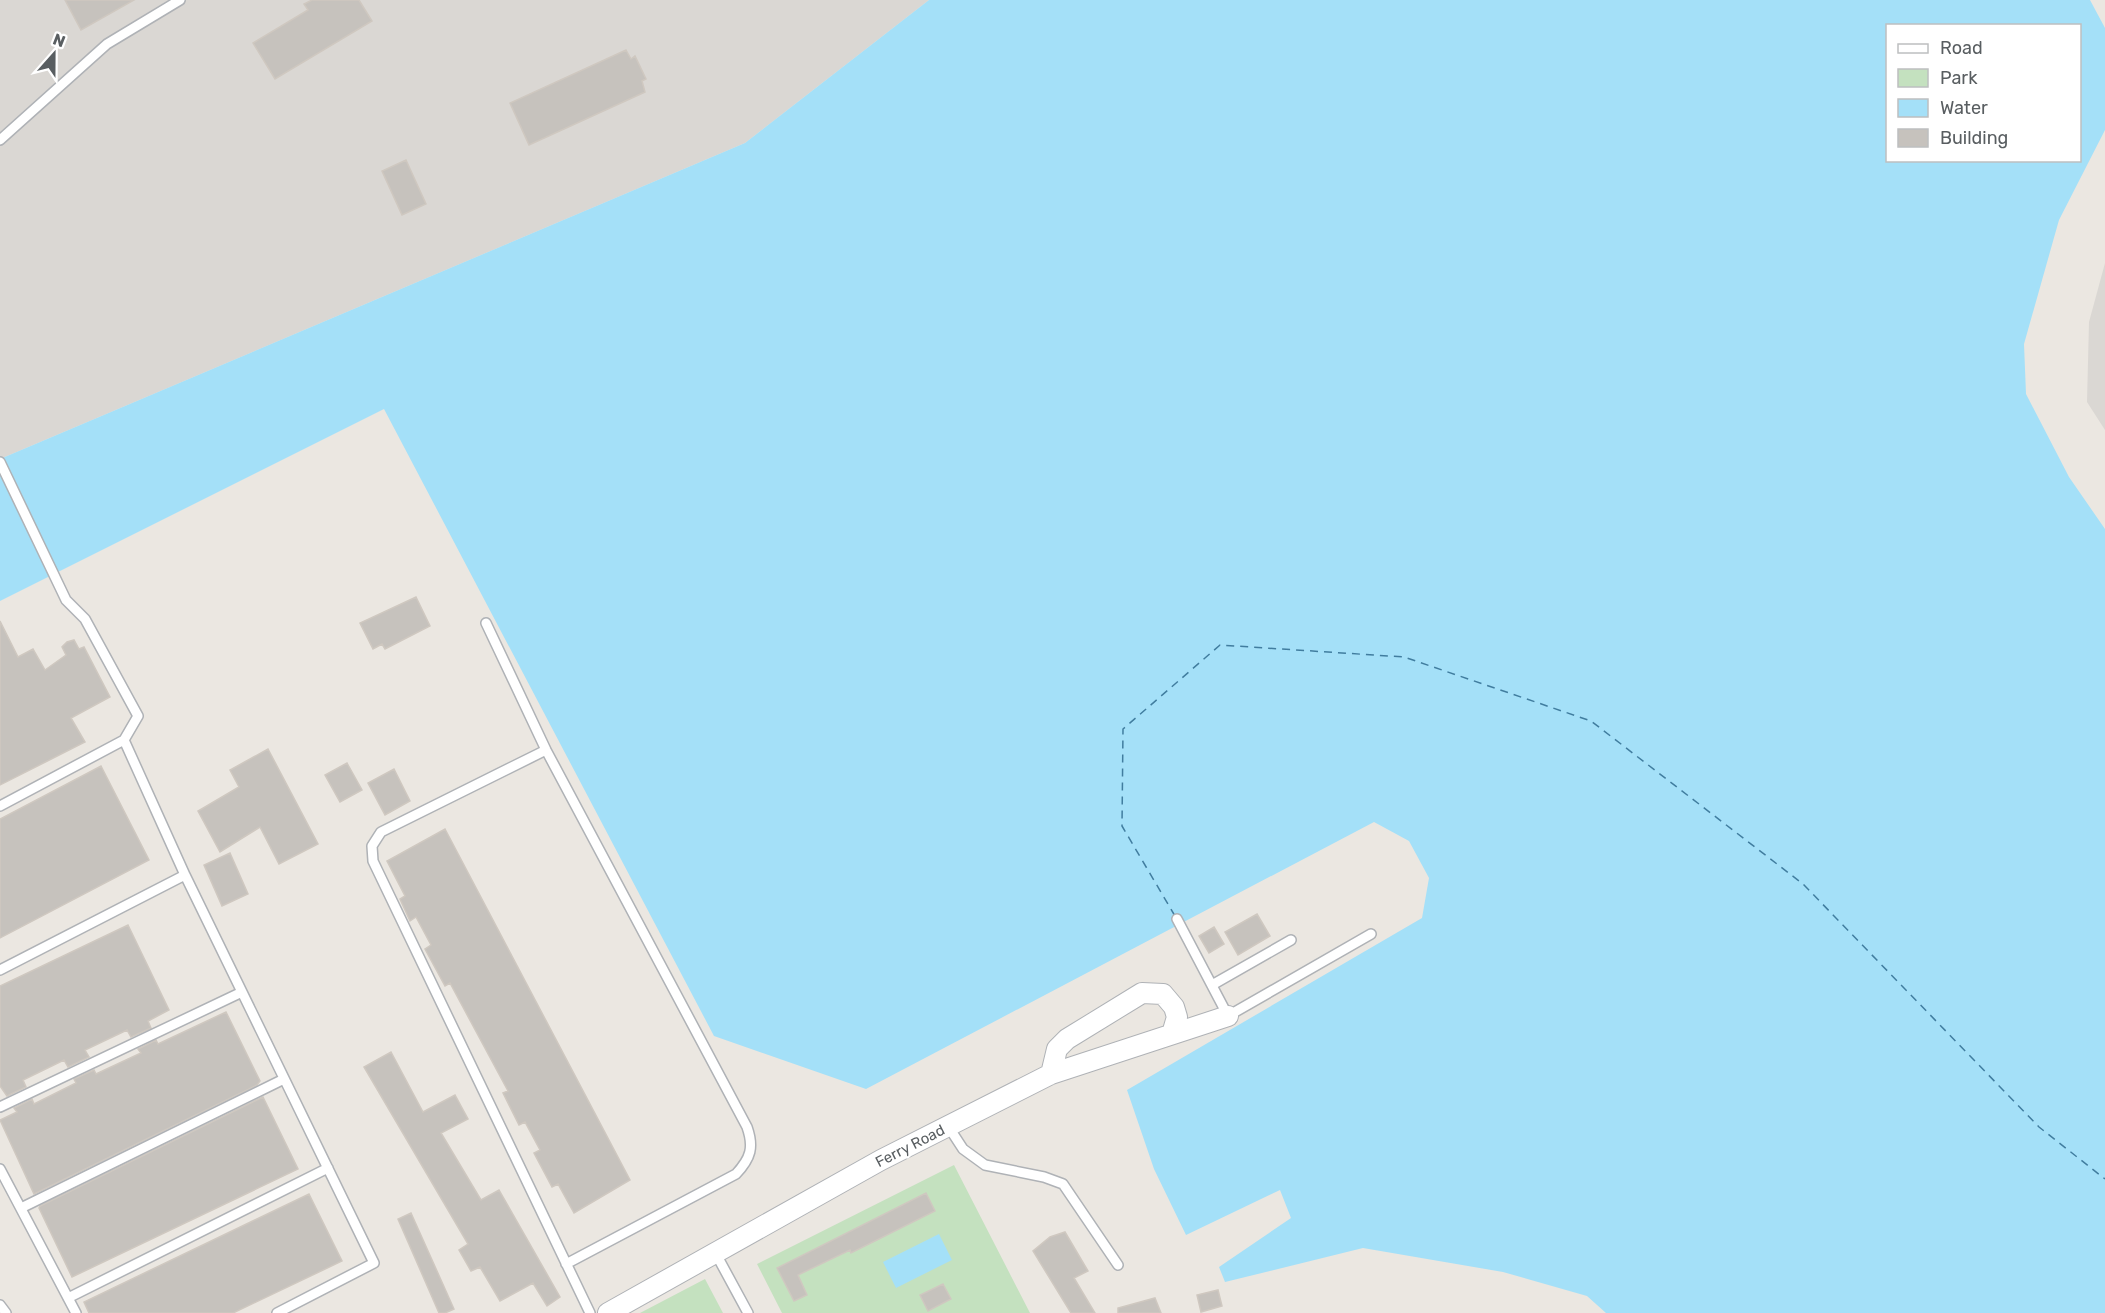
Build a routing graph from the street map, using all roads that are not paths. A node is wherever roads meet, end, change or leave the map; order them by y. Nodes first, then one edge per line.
1 (180, 0) edge
2 (0, 140) edge
3 (0, 462) edge
4 (486, 623) dead end
5 (124, 740) junction
6 (546, 750) junction
7 (0, 806) edge
8 (185, 875) junction
9 (1177, 920) dead end
10 (1371, 934) dead end
11 (1292, 940) dead end
12 (0, 970) edge
13 (1212, 985) junction
14 (242, 992) junction
15 (1228, 1016) junction
16 (1172, 1034) junction
17 (1051, 1074) junction
18 (284, 1079) junction
19 (0, 1107) edge
20 (948, 1126) junction
21 (328, 1168) junction
22 (0, 1169) edge
23 (21, 1208) junction
24 (716, 1254) junction
25 (566, 1264) junction
26 (1118, 1265) dead end
27 (68, 1298) junction
28 (0, 1305) edge
29 (6, 1313) edge
30 (76, 1313) edge
31 (277, 1313) edge
32 (590, 1313) edge
33 (608, 1313) edge
34 (748, 1313) edge

1 - 2 lane
3 - 5 lane
4 - 6 lane
5 - 7 lane
5 - 8 lane
6 - 25 lane
6 - 25 lane
8 - 12 lane
8 - 14 lane
9 - 13 lane
10 - 15 lane
11 - 13 lane
13 - 15 lane
14 - 18 lane
14 - 19 lane
15 - 16 street, Ferry Road
16 - 17 street, Ferry Road
16 - 17 street
17 - 20 street, Ferry Road
18 - 21 lane
18 - 23 lane
20 - 24 street, Ferry Road
20 - 26 lane
21 - 27 lane
21 - 31 lane
22 - 23 lane
23 - 27 lane
24 - 33 street, Ferry Road
24 - 34 lane
25 - 32 lane
27 - 30 lane
28 - 29 lane

